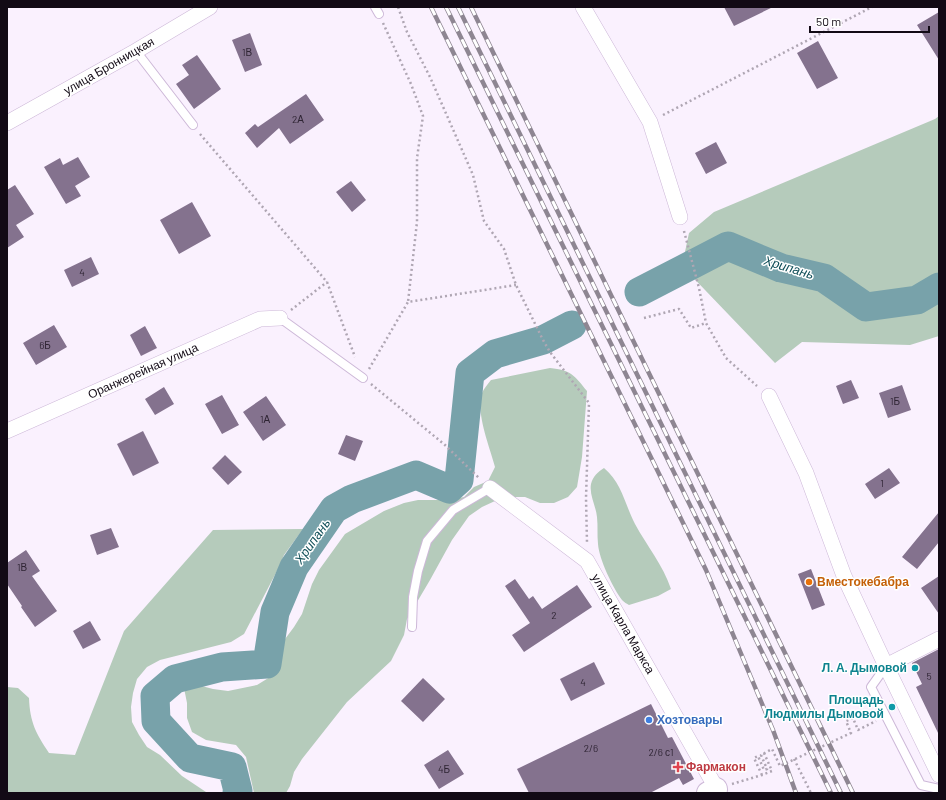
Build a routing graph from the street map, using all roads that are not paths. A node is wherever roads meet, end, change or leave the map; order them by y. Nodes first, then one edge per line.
1 (210, 7) edge
2 (583, 7) edge
3 (136, 51) junction
4 (7, 123) edge
5 (193, 125) road end
6 (680, 217) road end
7 (280, 318) joint
8 (363, 378) road end
9 (769, 396) dead end
10 (7, 431) edge
11 (490, 488) joint
12 (412, 627) dead end
13 (939, 639) edge
14 (886, 666) junction
15 (939, 775) edge
16 (939, 789) edge
17 (714, 792) edge

1 - 3 street, улица Бронницкая
2 - 6 street
3 - 4 street, улица Бронницкая
3 - 5 lane
7 - 8 lane
7 - 10 street, Оранжерейная улица
9 - 14 street
11 - 12 lane
11 - 17 street, улица Карла Маркса
13 - 14 street
14 - 15 street
14 - 16 lane

